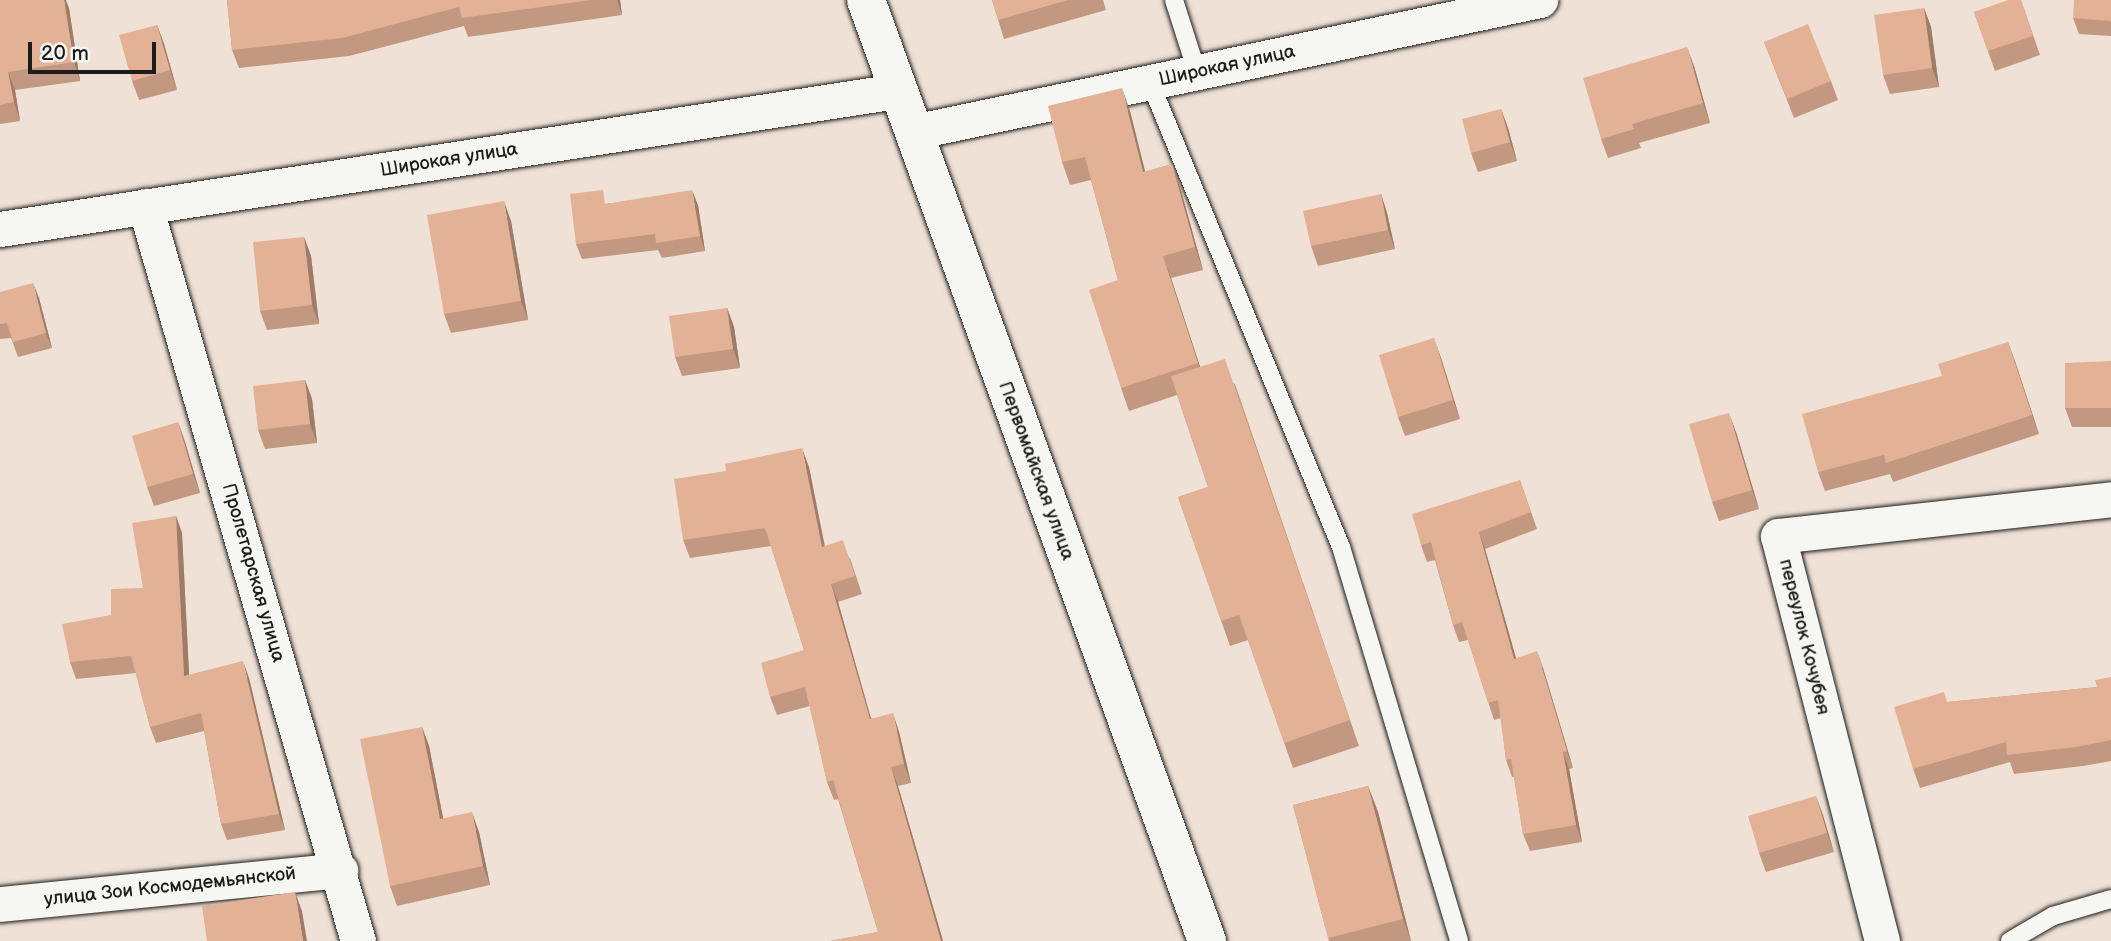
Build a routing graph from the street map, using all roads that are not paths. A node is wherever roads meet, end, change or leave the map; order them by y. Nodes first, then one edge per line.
1 (866, 0) edge
2 (1174, 0) edge
3 (1540, 0) edge
4 (1197, 72) junction
5 (1150, 82) junction
6 (897, 91) junction
7 (913, 132) junction
8 (145, 206) junction
9 (0, 229) edge
10 (2111, 499) edge
11 (340, 870) junction
12 (2111, 900) edge
13 (0, 904) edge
14 (358, 941) edge
15 (1206, 941) edge
16 (1459, 941) edge
17 (1882, 941) edge
18 (2010, 941) edge

1 - 6 street, Первомайская улица
2 - 4 lane
3 - 4 street, Широкая улица
4 - 5 street, Широкая улица
5 - 7 street, Широкая улица
5 - 16 lane
6 - 7 street, Первомайская улица
6 - 8 street, Широкая улица
7 - 15 street, Первомайская улица
8 - 9 street, Широкая улица
8 - 11 street, Пролетарская улица
10 - 17 street, переулок Кочубея
11 - 13 street, улица Зои Космодемьянской
11 - 14 street, Пролетарская улица
12 - 18 lane

